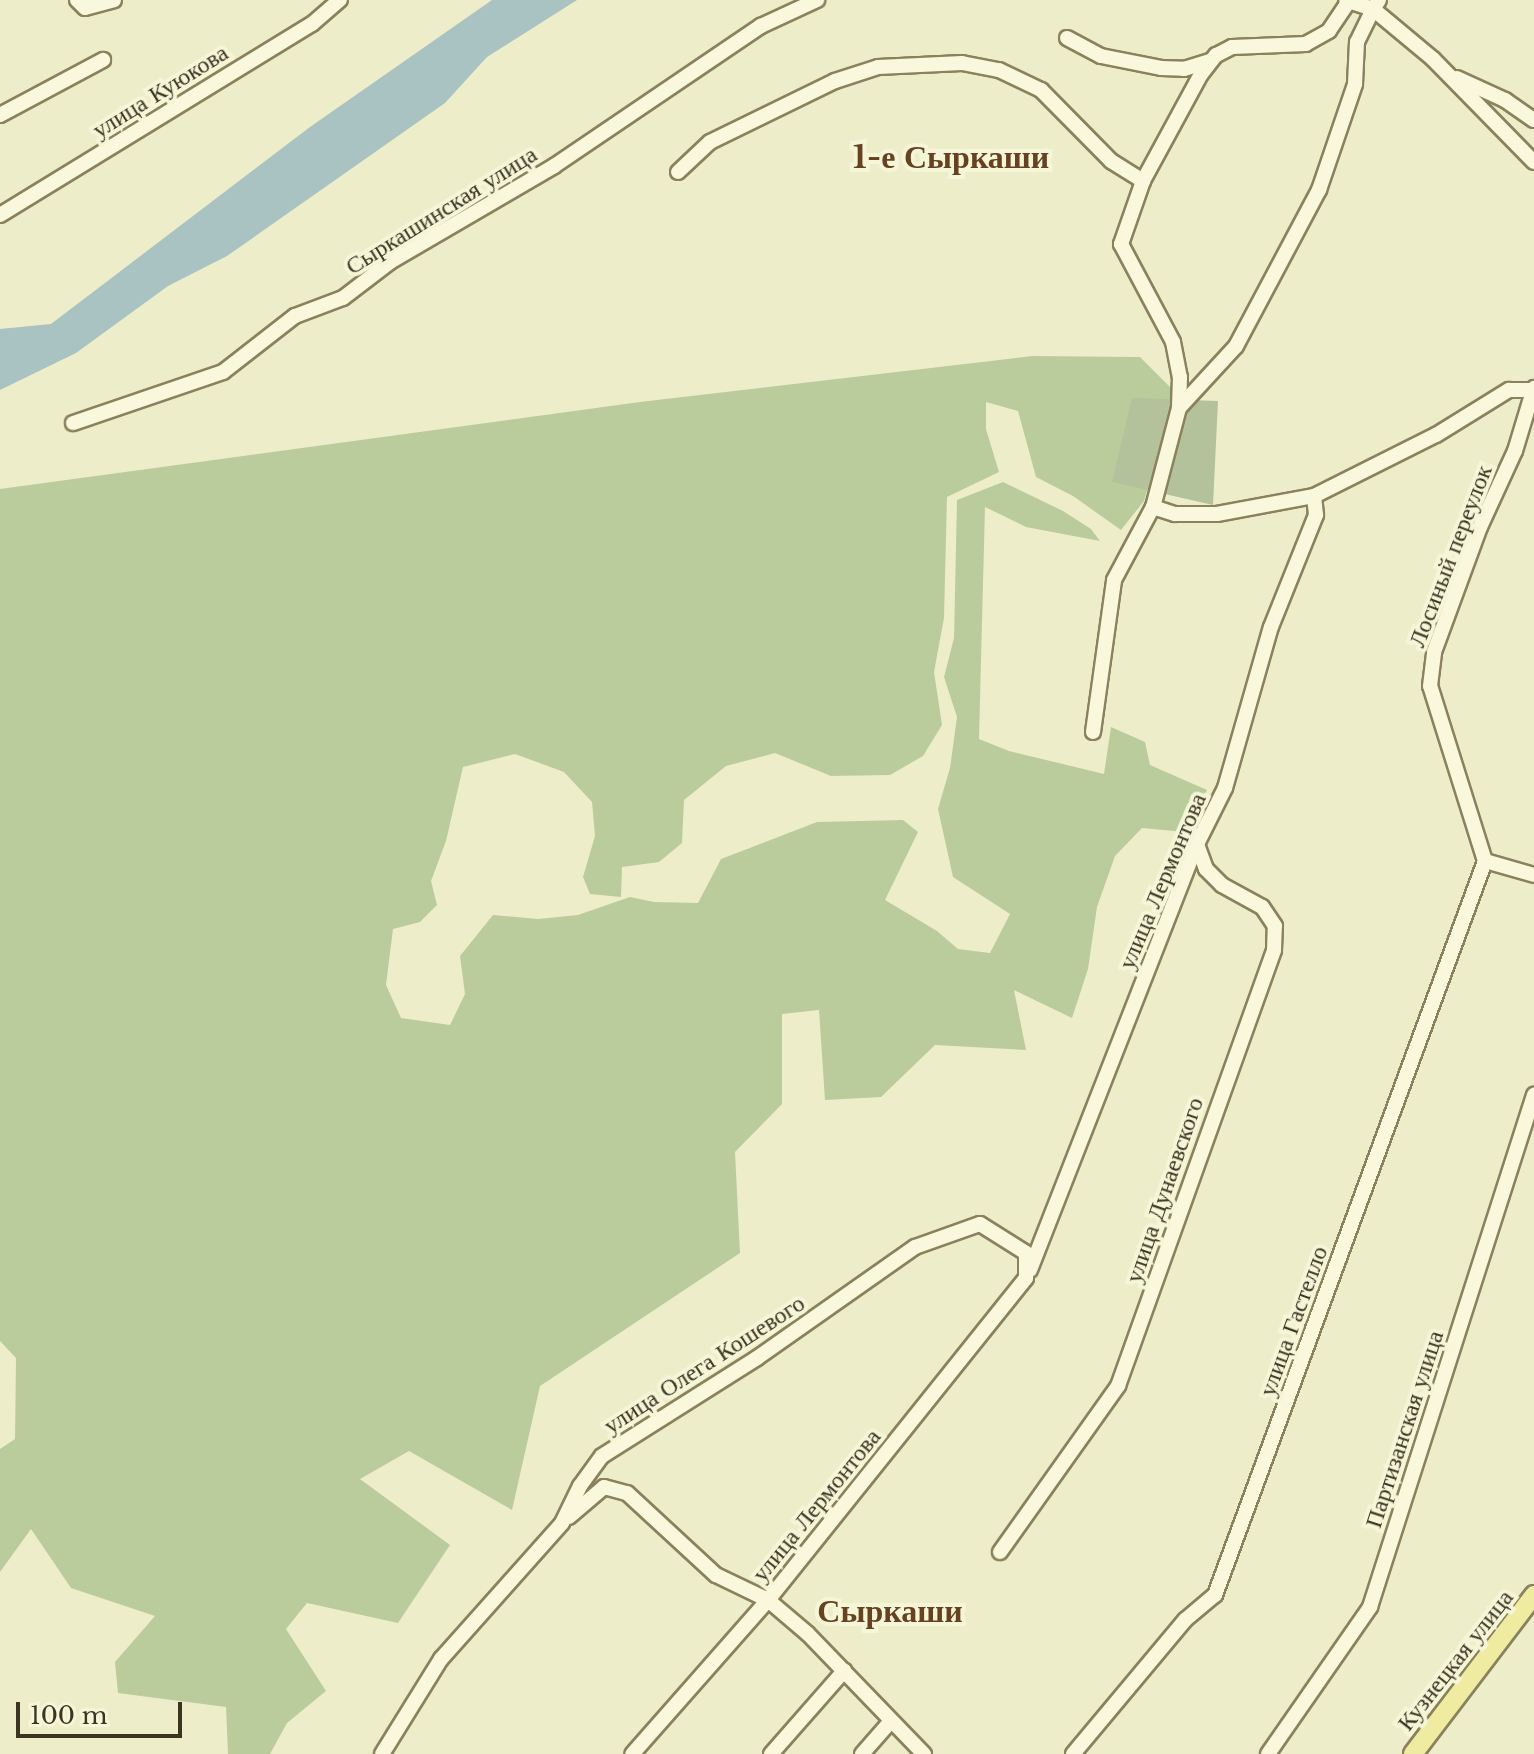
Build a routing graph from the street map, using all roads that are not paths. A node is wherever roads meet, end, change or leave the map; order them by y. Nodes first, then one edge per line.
1 (77, 0) edge
2 (114, 0) edge
3 (340, 0) edge
4 (817, 0) edge
5 (1347, 0) edge
6 (1376, 5) edge
7 (1067, 38) dead end
8 (103, 60) dead end
9 (1211, 61) junction
10 (1448, 74) junction
11 (0, 115) edge
12 (1534, 120) edge
13 (1534, 162) edge
14 (678, 172) dead end
15 (1143, 181) junction
16 (0, 215) edge
17 (1534, 389) edge
18 (1179, 408) junction
19 (73, 423) dead end
20 (1314, 496) junction
21 (1153, 507) junction
22 (1093, 732) dead end
23 (1197, 844) junction
24 (1485, 861) junction
25 (1534, 875) edge
26 (1534, 1095) edge
27 (1026, 1278) junction
28 (562, 1523) junction
29 (1000, 1552) dead end
30 (1534, 1595) edge
31 (768, 1600) junction
32 (844, 1671) junction
33 (891, 1721) junction
34 (382, 1754) edge
35 (632, 1754) edge
36 (771, 1754) edge
37 (862, 1754) edge
38 (924, 1754) edge
39 (1073, 1754) edge
40 (1268, 1754) edge
41 (1413, 1754) edge

1 - 2 street
3 - 16 street, улица Куюкова
4 - 19 street, Сыркашинская улица
5 - 6 street
5 - 9 street
6 - 10 street
6 - 18 street
7 - 9 street
8 - 11 street
9 - 15 street
10 - 12 street
10 - 13 street
14 - 15 street
15 - 18 street
17 - 20 street
17 - 24 street, Лосиный переулок
18 - 21 street
20 - 21 street
20 - 23 street, улица Лермонтова
21 - 22 street
23 - 27 street, улица Лермонтова
23 - 29 street, улица Дунаевского
24 - 25 street
24 - 39 street, улица Гастелло
26 - 40 street, Партизанская улица
27 - 28 street, улица Олега Кошевого
27 - 31 street, улица Лермонтова
28 - 31 street
28 - 34 street, улица Олега Кошевого
30 - 41 main road, Кузнецкая улица
31 - 32 street
31 - 35 street, улица Лермонтова
32 - 33 street
32 - 36 street
33 - 37 street
33 - 38 street

